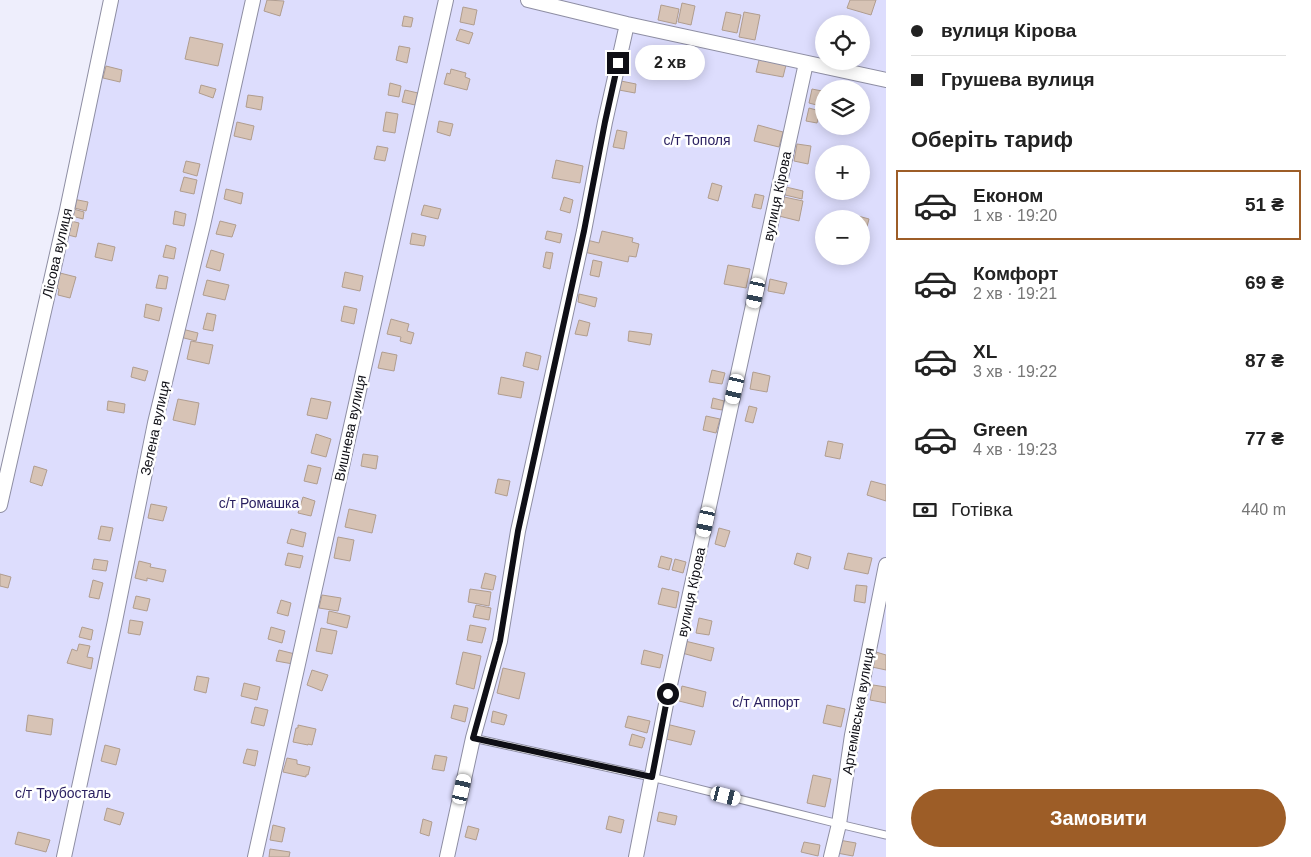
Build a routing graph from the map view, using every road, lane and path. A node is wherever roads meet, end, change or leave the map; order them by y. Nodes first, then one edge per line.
1 (111, 0) edge
2 (252, 0) edge
3 (446, 0) edge
4 (528, 0) edge
5 (627, 24) junction
6 (806, 63) junction
7 (886, 80) edge
8 (0, 505) edge
9 (886, 565) edge
10 (473, 738) junction
11 (652, 777) junction
12 (839, 824) junction
13 (886, 835) edge
14 (64, 857) edge
15 (255, 857) edge
16 (447, 857) edge
17 (636, 857) edge
18 (831, 857) edge

1 - 8 street, Лісова вулиця
2 - 14 street, Зелена вулиця
3 - 15 street, Вишнева вулиця
4 - 5 street
5 - 6 street
5 - 10 street
6 - 7 street
6 - 11 street, вулиця Кірова
9 - 12 street, Артемівська вулиця
10 - 11 lane
10 - 16 street
11 - 12 lane
11 - 17 street, вулиця Кірова
12 - 13 lane
12 - 18 street, Артемівська вулиця

